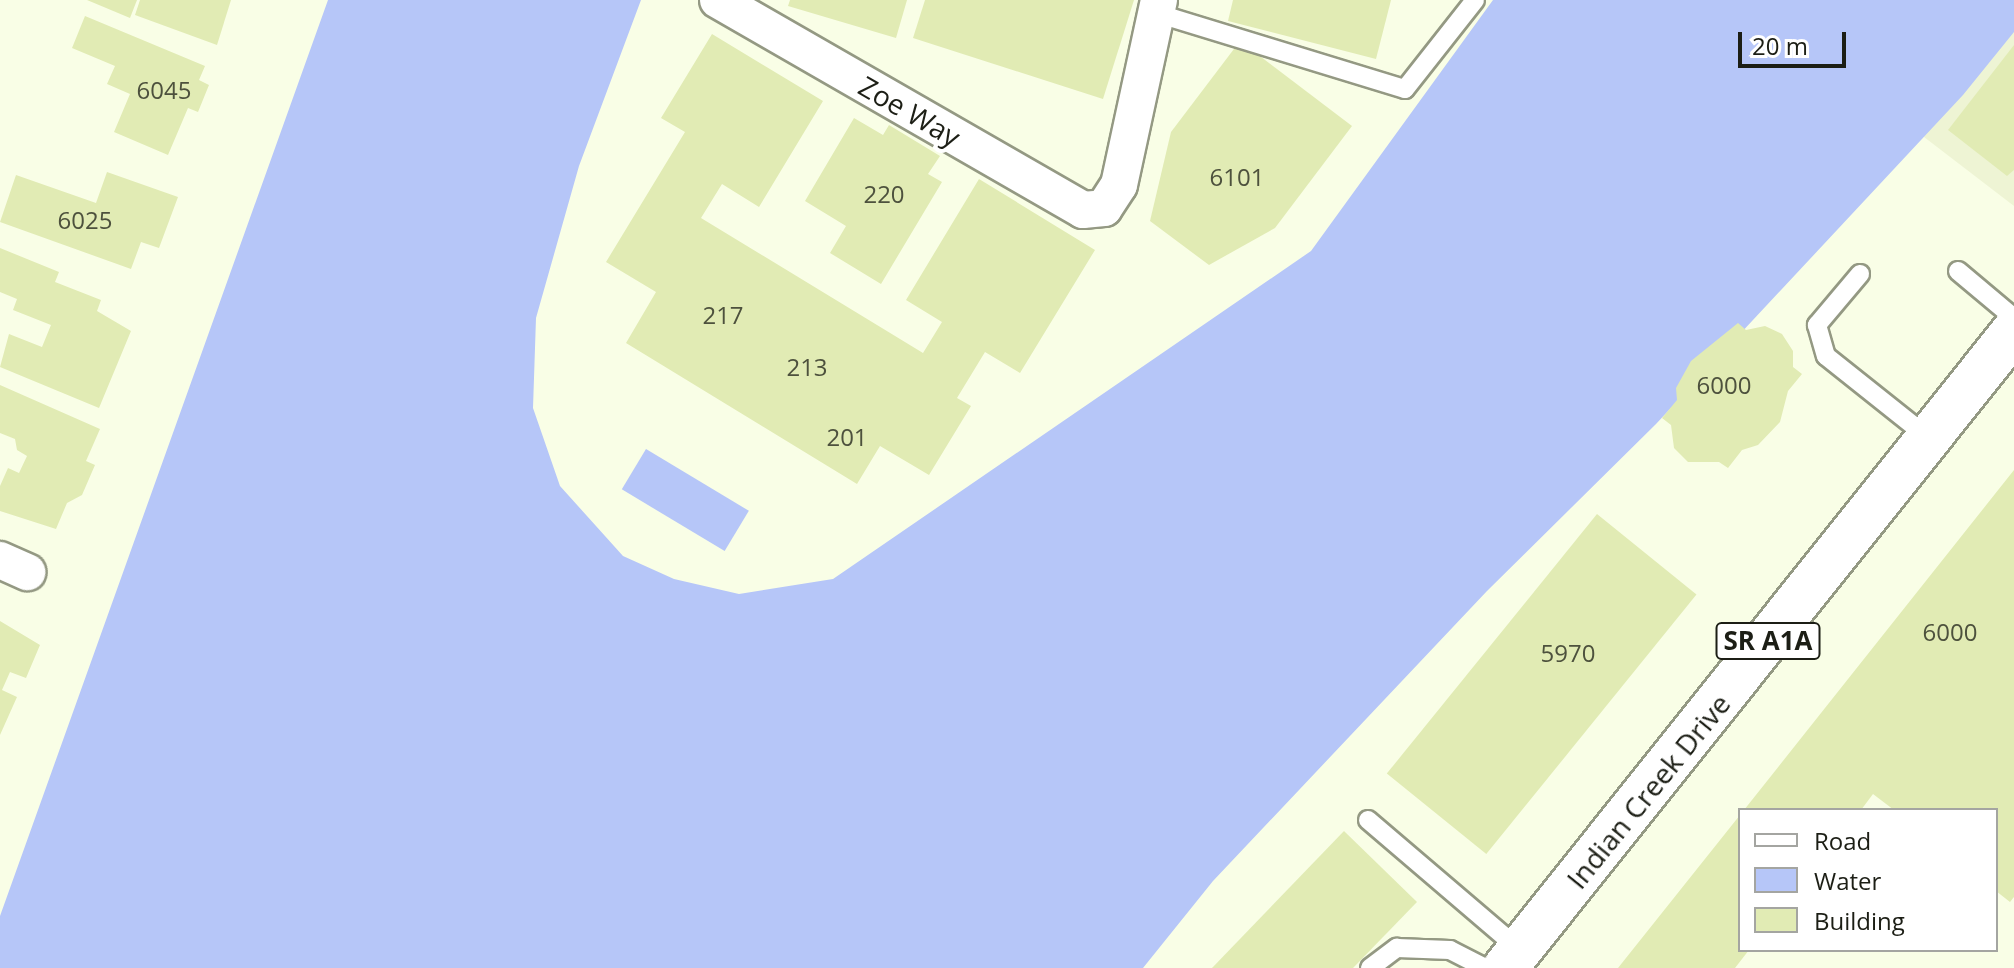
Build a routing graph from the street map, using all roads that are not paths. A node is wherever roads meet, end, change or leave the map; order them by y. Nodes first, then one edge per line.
1 (718, 0) edge
2 (1475, 0) edge
3 (1157, 7) edge
4 (1958, 271) dead end
5 (1860, 274) dead end
6 (2014, 318) edge
7 (2014, 331) edge
8 (1929, 438) junction
9 (1368, 820) dead end
10 (1508, 964) edge
11 (1370, 968) edge

1 - 3 street, Zoe Way
2 - 3 lane
4 - 6 lane
5 - 8 lane
7 - 8 main road, Indian Creek Drive / SR A1A
8 - 10 main road, Indian Creek Drive / SR A1A
9 - 10 lane
10 - 11 lane

